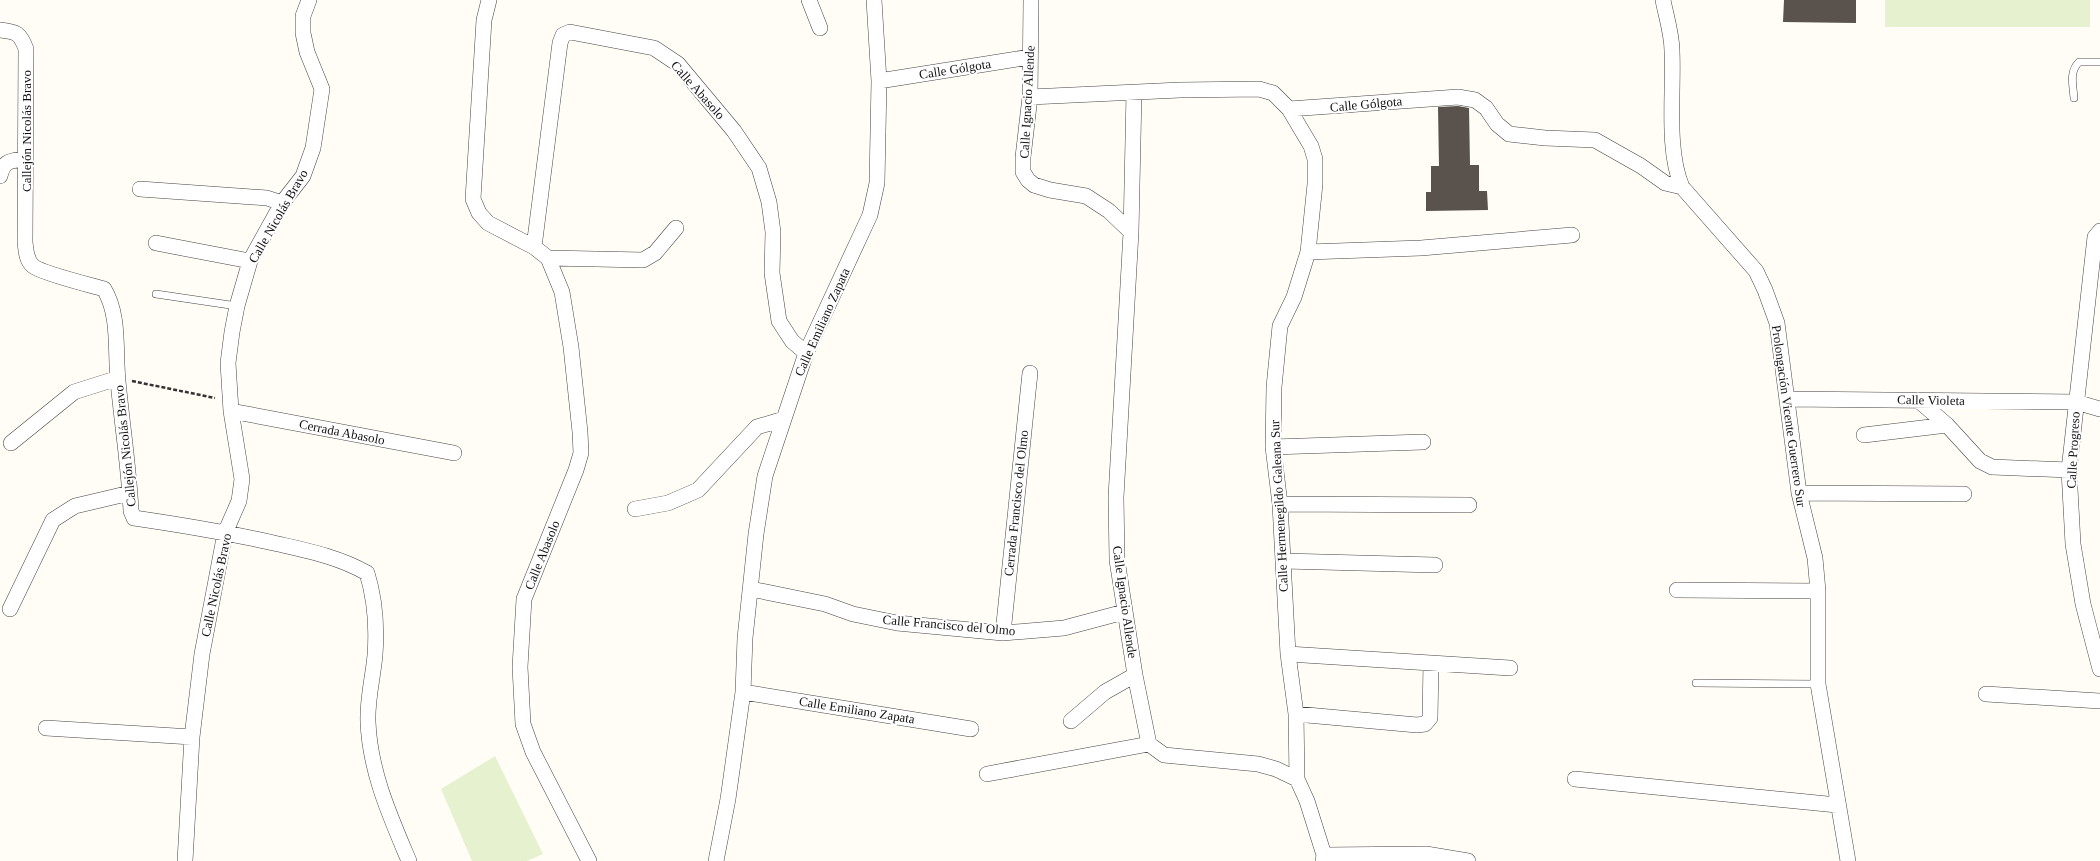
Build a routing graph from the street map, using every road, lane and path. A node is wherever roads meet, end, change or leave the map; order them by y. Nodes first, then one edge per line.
1 (309, 0) edge
2 (489, 0) edge
3 (809, 0) edge
4 (874, 0) edge
5 (1032, 0) edge
6 (1663, 0) edge
7 (820, 28) dead end
8 (0, 30) edge
9 (1030, 57) junction
10 (2100, 62) edge
11 (879, 81) junction
12 (1134, 93) junction
13 (1030, 97) junction
14 (2074, 98) dead end
15 (1289, 109) junction
16 (25, 158) junction
17 (0, 176) edge
18 (1682, 187) junction
19 (140, 189) dead end
20 (282, 203) junction
21 (676, 228) dead end
22 (2100, 231) edge
23 (1131, 232) junction
24 (1572, 235) dead end
25 (156, 243) dead end
26 (534, 247) junction
27 (1308, 252) junction
28 (548, 258) junction
29 (250, 261) junction
30 (156, 294) dead end
31 (237, 306) junction
32 (806, 352) junction
33 (1030, 373) dead end
34 (118, 378) junction
35 (1787, 399) junction
36 (1918, 400) junction
37 (2076, 402) junction
38 (231, 406) junction
39 (2100, 409) edge
40 (784, 419) junction
41 (1947, 424) junction
42 (1864, 434) dead end
43 (1423, 442) dead end
44 (11, 443) dead end
45 (1273, 447) junction
46 (454, 453) dead end
47 (2069, 470) junction
48 (130, 492) junction
49 (1799, 493) junction
50 (1964, 494) dead end
51 (1280, 504) junction
52 (1469, 505) dead end
53 (635, 509) dead end
54 (225, 533) junction
55 (1284, 561) junction
56 (1435, 565) dead end
57 (751, 589) junction
58 (1677, 590) dead end
59 (1818, 591) junction
60 (10, 609) dead end
61 (1124, 612) junction
62 (1003, 633) junction
63 (1288, 654) junction
64 (1431, 663) junction
65 (1510, 668) dead end
66 (2100, 669) edge
67 (1135, 675) junction
68 (1696, 683) dead end
69 (1818, 684) junction
70 (743, 692) junction
71 (1986, 694) dead end
72 (2100, 701) edge
73 (1296, 714) junction
74 (1071, 721) dead end
75 (46, 728) dead end
76 (971, 728) dead end
77 (192, 737) junction
78 (1149, 744) junction
79 (987, 774) dead end
80 (1297, 779) junction
81 (1575, 779) dead end
82 (1837, 805) junction
83 (1324, 858) edge
84 (185, 861) edge
85 (409, 861) edge
86 (589, 861) edge
87 (716, 861) edge
88 (1468, 861) edge
89 (1848, 861) edge

1 - 20 street, Calle Nicolás Bravo
2 - 26 street, Calle Abasolo
3 - 7 street
4 - 11 street, Calle Emiliano Zapata
5 - 9 street, Calle Ignacio Allende
6 - 18 street, Prolongación Vicente Guerrero Sur
8 - 16 street, Callejón Nicolás Bravo
9 - 11 street, Calle Gólgota
9 - 13 street, Calle Ignacio Allende
10 - 14 lane
11 - 32 street, Calle Emiliano Zapata
12 - 13 street
12 - 15 street
12 - 23 street, Calle Ignacio Allende
13 - 23 street, Calle Ignacio Allende
15 - 18 street, Calle Gólgota
15 - 27 street, Calle Hermenegildo Galeana Sur
16 - 17 street
16 - 34 street, Callejón Nicolás Bravo
18 - 35 street, Prolongación Vicente Guerrero Sur
19 - 20 street
20 - 29 street, Calle Nicolás Bravo
21 - 28 street
22 - 37 street, Calle Progreso
23 - 61 street, Calle Ignacio Allende
24 - 27 street
25 - 29 street
26 - 28 street, Calle Abasolo
26 - 32 street, Calle Abasolo
27 - 45 street, Calle Hermenegildo Galeana Sur
28 - 86 street, Calle Abasolo
29 - 31 street, Calle Nicolás Bravo
30 - 31 lane
31 - 38 street, Calle Nicolás Bravo
32 - 40 street, Calle Emiliano Zapata
33 - 62 street, Cerrada Francisco del Olmo
34 - 38 path
34 - 44 street
34 - 48 street, Callejón Nicolás Bravo
35 - 36 street, Calle Violeta
35 - 49 street, Prolongación Vicente Guerrero Sur
36 - 37 street, Calle Violeta
36 - 41 street
37 - 39 street, Calle Violeta
37 - 47 street, Calle Progreso
38 - 46 street, Cerrada Abasolo
38 - 54 street, Calle Nicolás Bravo
40 - 53 street
40 - 57 street, Calle Emiliano Zapata
41 - 42 street
41 - 47 street
43 - 45 street
45 - 51 street, Calle Hermenegildo Galeana Sur
47 - 66 street, Calle Progreso
48 - 54 street, Callejón Nicolás Bravo
48 - 60 street
49 - 50 street
49 - 59 street, Prolongación Vicente Guerrero Sur
51 - 52 street
51 - 55 street, Calle Hermenegildo Galeana Sur
54 - 77 street, Calle Nicolás Bravo
54 - 85 street, Callejón Nicolás Bravo
55 - 56 street
55 - 63 street, Calle Hermenegildo Galeana Sur
57 - 62 street, Calle Francisco del Olmo
57 - 70 street, Calle Emiliano Zapata
58 - 59 street
59 - 69 street, Prolongación Vicente Guerrero Sur
61 - 62 street, Calle Francisco del Olmo
61 - 67 street, Calle Ignacio Allende
63 - 64 street
63 - 73 street, Calle Hermenegildo Galeana Sur
64 - 65 street
64 - 73 street
67 - 74 street
67 - 78 street, Calle Ignacio Allende
68 - 69 lane
69 - 82 street, Prolongación Vicente Guerrero Sur
70 - 76 street, Calle Emiliano Zapata
70 - 87 street, Calle Emiliano Zapata
71 - 72 street
73 - 80 street, Calle Hermenegildo Galeana Sur
75 - 77 street
77 - 84 street, Calle Nicolás Bravo
78 - 79 street
78 - 80 street
80 - 83 street, Calle Hermenegildo Galeana Sur
81 - 82 street
82 - 89 street, Prolongación Vicente Guerrero Sur
83 - 88 street

